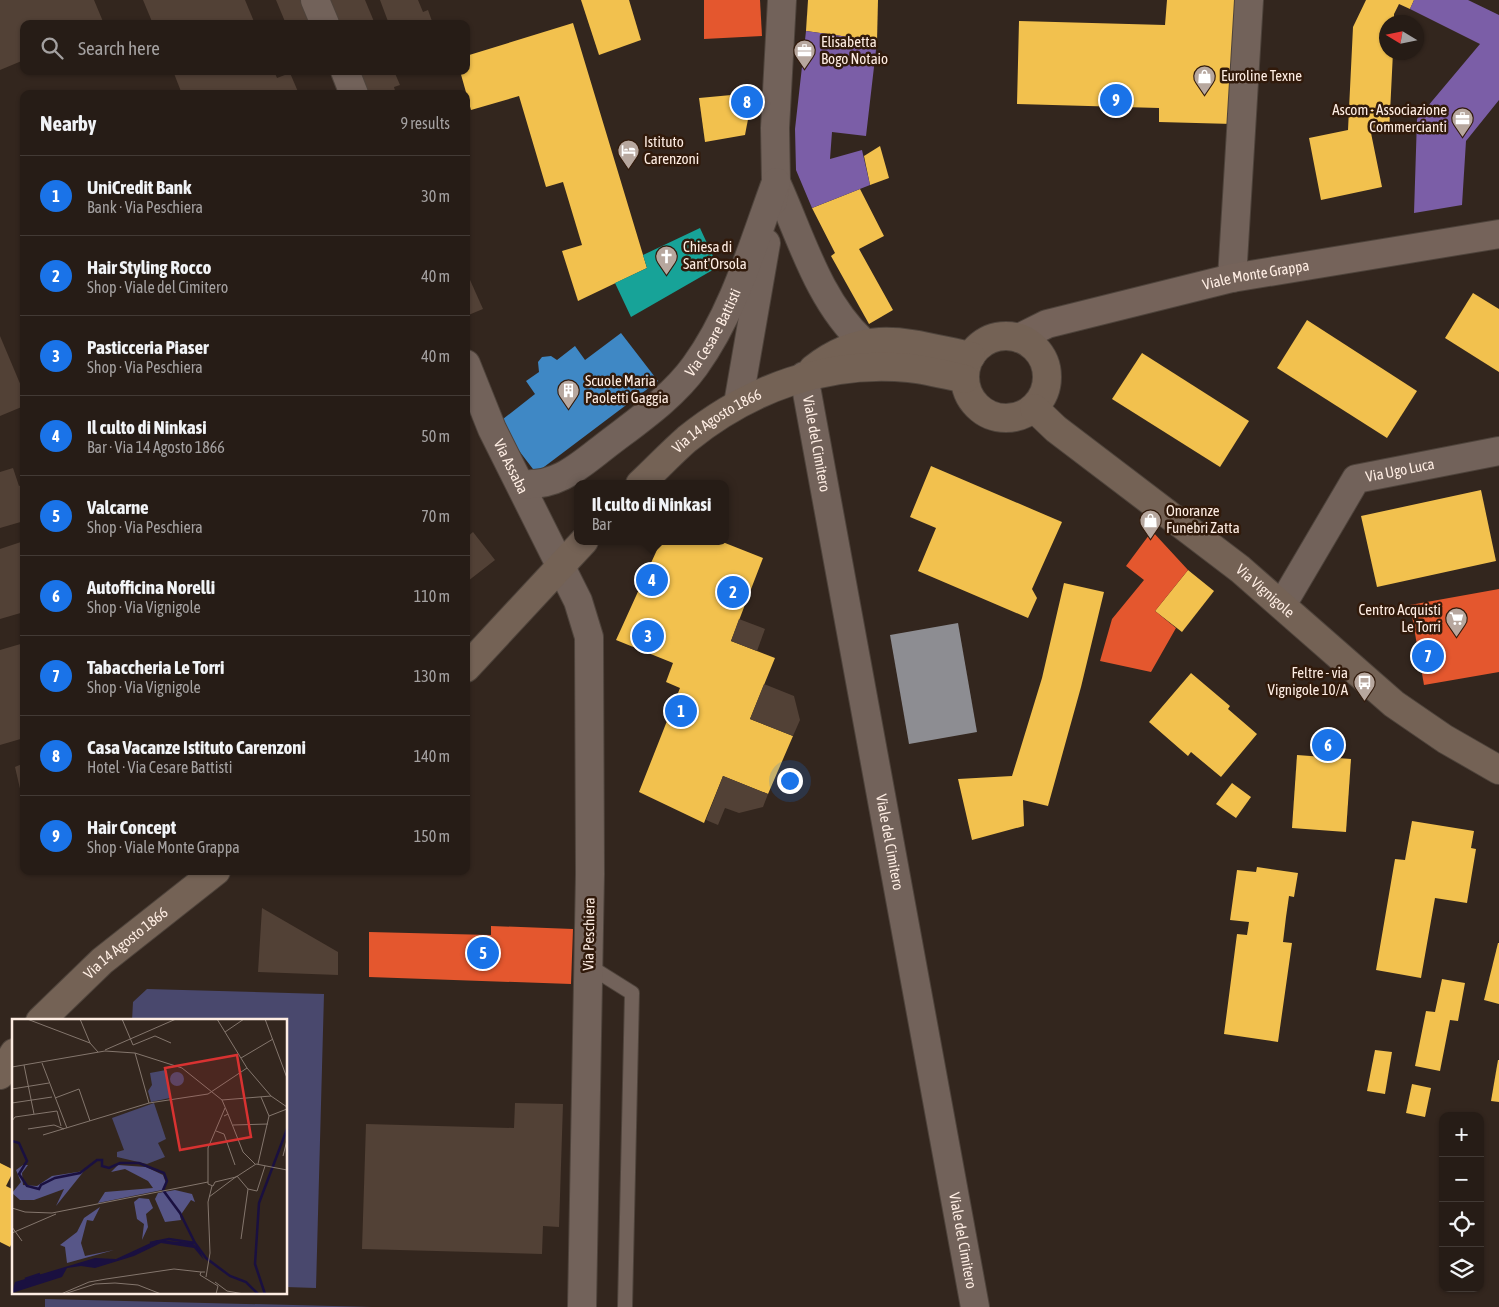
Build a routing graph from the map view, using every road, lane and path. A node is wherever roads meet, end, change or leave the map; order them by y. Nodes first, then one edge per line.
1 (315, 0) edge
2 (782, 0) edge
3 (1249, 0) edge
4 (323, 20) edge
5 (346, 75) edge
6 (352, 90) edge
7 (776, 182) junction
8 (1499, 234) edge
9 (1232, 278) junction
10 (1019, 338) junction
11 (863, 342) junction
12 (968, 367) junction
13 (470, 374) edge
14 (804, 376) junction
15 (738, 404) junction
16 (1034, 408) junction
17 (1499, 451) edge
18 (644, 480) edge
19 (521, 484) junction
20 (580, 545) edge
21 (561, 567) junction
22 (1282, 605) junction
23 (470, 664) edge
24 (1499, 770) edge
25 (211, 875) edge
26 (588, 966) junction
27 (42, 1019) edge
28 (12, 1056) edge
29 (0, 1075) edge
30 (582, 1307) edge
31 (625, 1307) edge
32 (975, 1307) edge

1 - 4 street
2 - 7 street, Via Cesare Battisti
3 - 9 street
5 - 6 street
7 - 11 street, Via Cesare Battisti
7 - 15 street, Via Cesare Battisti
7 - 19 street, Via Cesare Battisti
8 - 9 street, Viale Monte Grappa
9 - 10 street, Viale Monte Grappa
10 - 12 main road
10 - 16 main road
11 - 12 main road, Via 14 Agosto 1866
11 - 14 main road, Via 14 Agosto 1866
12 - 14 main road, Via 14 Agosto 1866
12 - 16 main road
13 - 19 street, Via Assaba
14 - 15 main road, Via 14 Agosto 1866
14 - 32 street, Viale del Cimitero
15 - 18 main road, Via 14 Agosto 1866
16 - 22 main road, Via Vignigole
17 - 22 street, Via Ugo Luca
19 - 21 street, Via Assaba
20 - 21 main road
21 - 23 main road
21 - 26 street, Via Peschiera
22 - 24 main road, Via Vignigole
25 - 27 main road, Via 14 Agosto 1866
26 - 30 street, Via Peschiera
26 - 31 lane
28 - 29 main road

